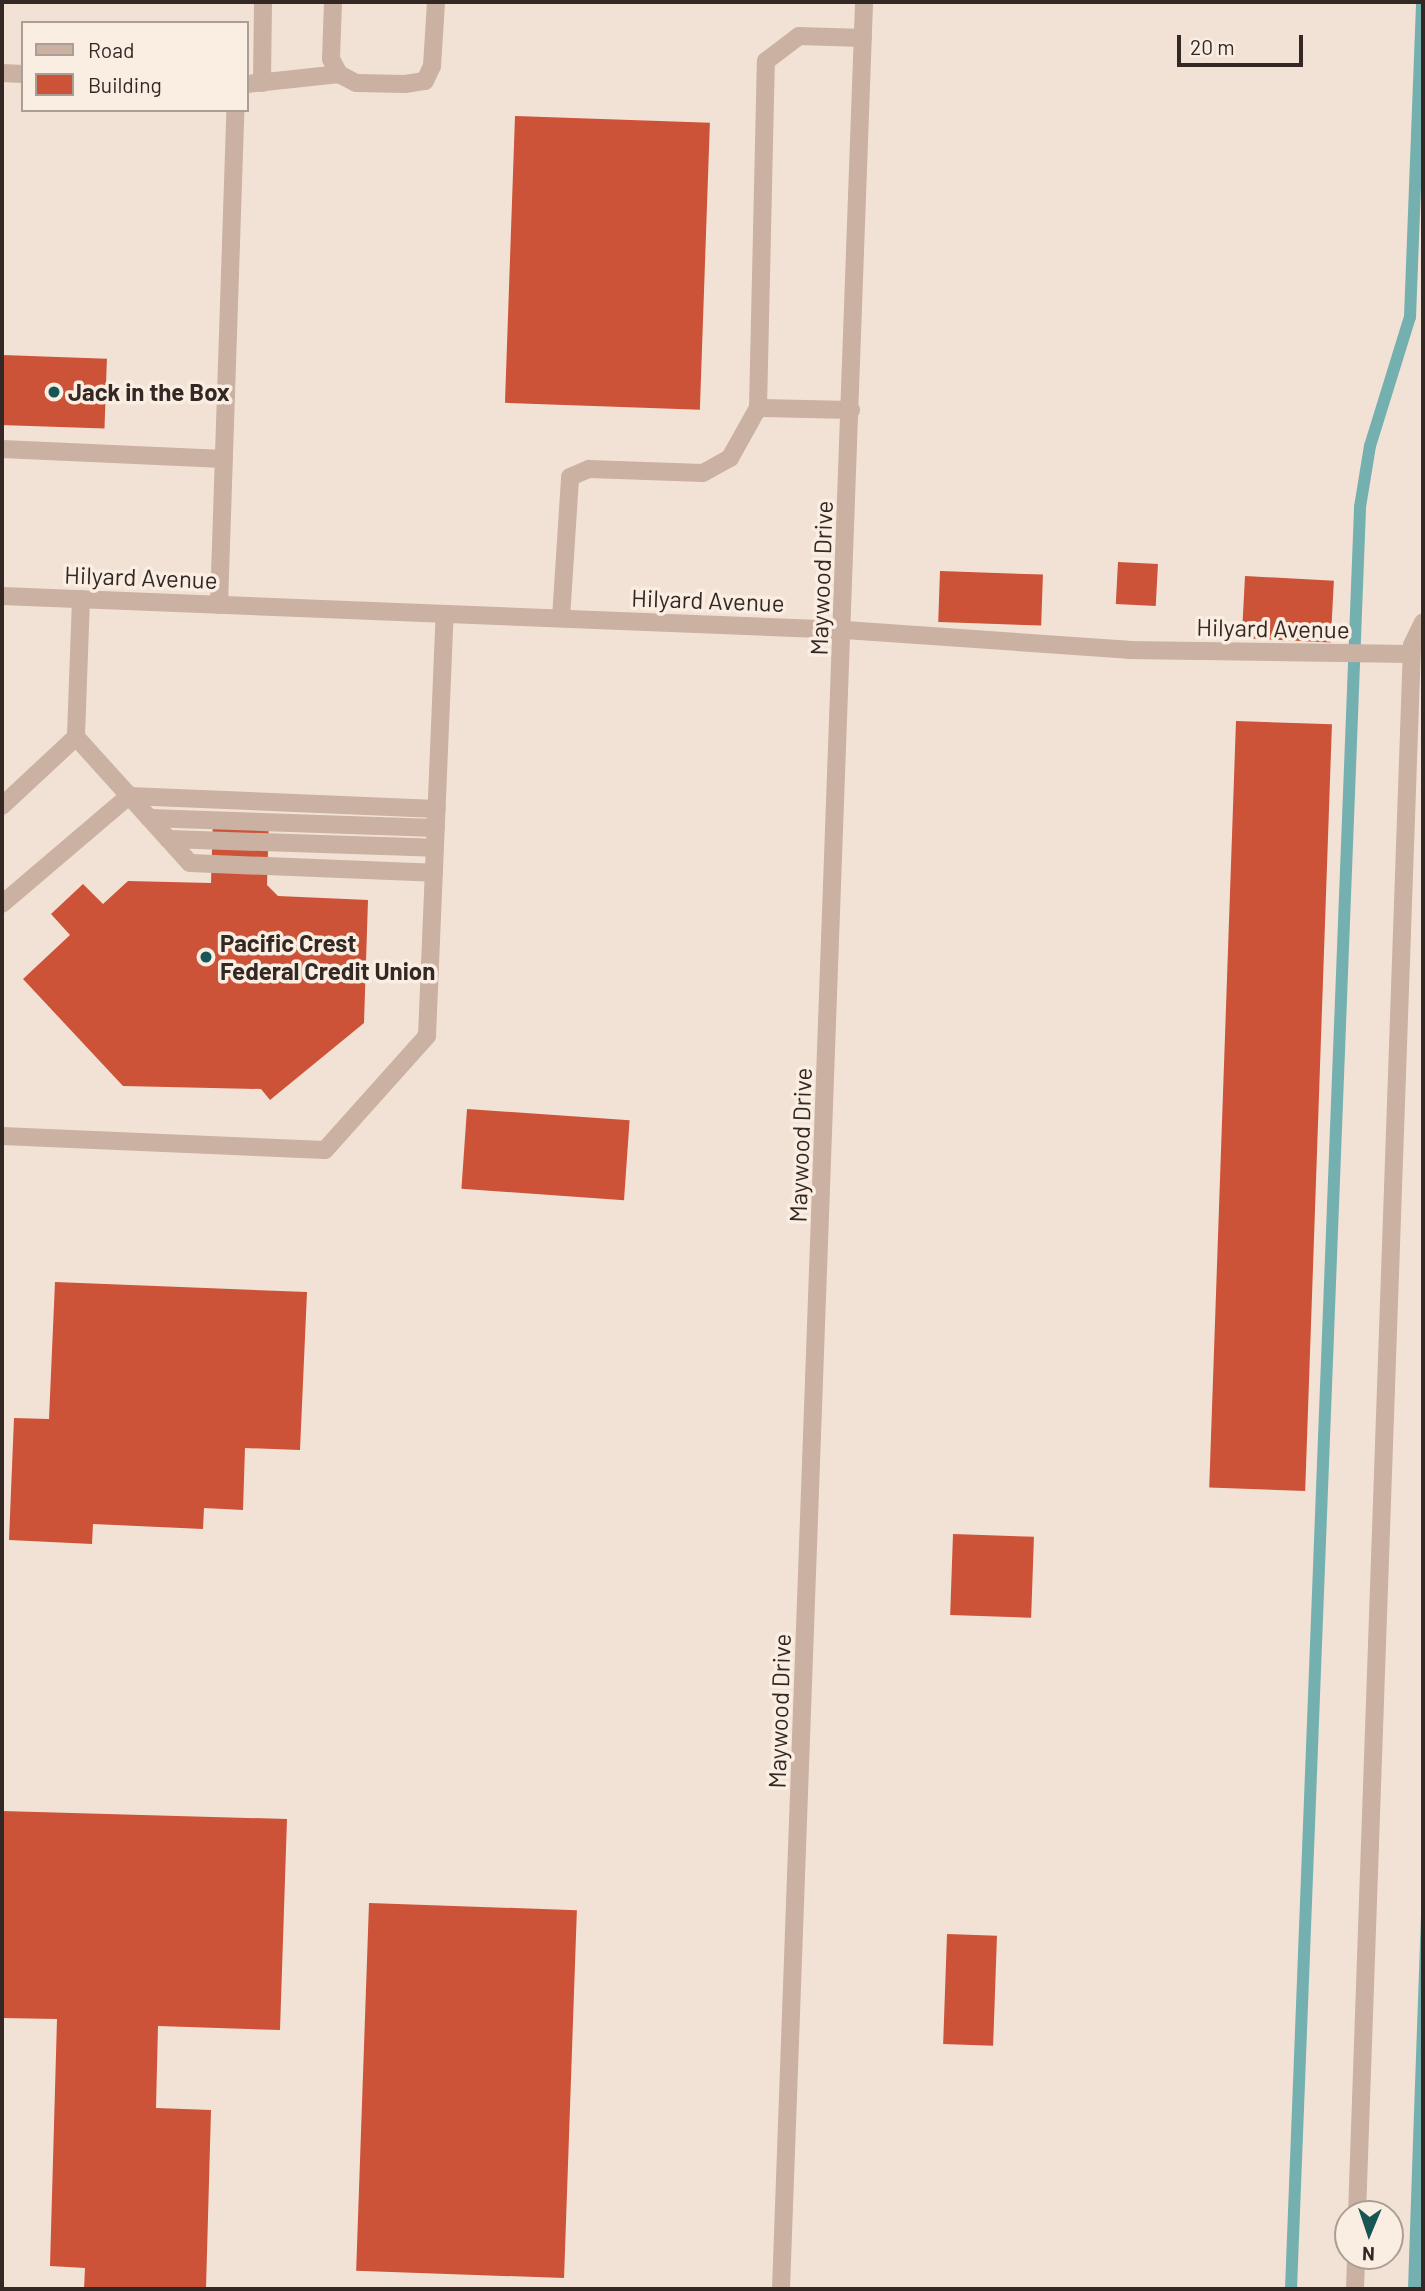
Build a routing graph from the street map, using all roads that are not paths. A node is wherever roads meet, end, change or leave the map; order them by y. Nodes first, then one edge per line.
1 (263, 2) edge
2 (333, 2) edge
3 (436, 2) edge
4 (864, 2) edge
5 (863, 38) junction
6 (2, 73) edge
7 (21, 74) edge
8 (339, 74) junction
9 (254, 84) edge
10 (235, 112) edge
11 (758, 408) junction
12 (851, 410) junction
13 (2, 449) edge
14 (224, 459) junction
15 (2, 596) edge
16 (81, 599) junction
17 (219, 605) junction
18 (445, 614) junction
19 (561, 618) junction
20 (1423, 622) edge
21 (845, 630) junction
22 (1417, 655) edge
23 (76, 737) junction
24 (129, 796) junction
25 (2, 806) edge
26 (437, 809) junction
27 (149, 818) junction
28 (436, 828) junction
29 (168, 839) junction
30 (435, 848) junction
31 (434, 873) junction
32 (2, 904) edge
33 (2, 1136) edge
34 (1358, 2200) edge
35 (1355, 2270) edge
36 (781, 2289) edge
37 (1354, 2289) edge

1 - 9 street
2 - 8 street
3 - 8 street
4 - 5 street, Maywood Drive
5 - 11 street
5 - 12 street, Maywood Drive
6 - 7 street
8 - 9 street
10 - 14 street
11 - 12 street
11 - 19 street
12 - 21 street, Maywood Drive
13 - 14 street
14 - 17 street
15 - 16 street, Hilyard Avenue
16 - 17 street, Hilyard Avenue
16 - 23 street
17 - 18 street, Hilyard Avenue
18 - 19 street, Hilyard Avenue
18 - 26 street
19 - 21 street, Hilyard Avenue
20 - 22 street
21 - 22 street, Hilyard Avenue
21 - 36 street, Maywood Drive
22 - 34 street
23 - 24 street
23 - 25 street
24 - 26 street
24 - 27 street
24 - 32 street
26 - 28 street
27 - 28 street
27 - 29 street
28 - 30 street
29 - 30 street
29 - 31 street
30 - 31 street
31 - 33 street
35 - 37 street

